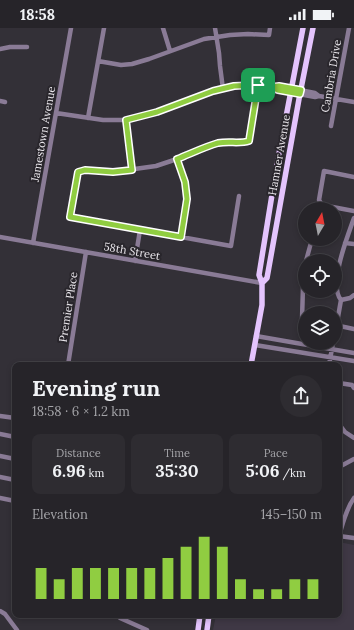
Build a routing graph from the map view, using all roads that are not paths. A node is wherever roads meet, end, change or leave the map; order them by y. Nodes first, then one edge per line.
1 (71, 28) edge
2 (104, 28) edge
3 (163, 28) edge
4 (215, 28) edge
5 (270, 28) edge
6 (303, 28) edge
7 (313, 28) edge
8 (349, 28) edge
9 (216, 37) junction
10 (27, 47) dead end
11 (0, 49) edge
12 (170, 51) junction
13 (98, 61) junction
14 (258, 85) junction
15 (223, 88) junction
16 (291, 90) junction
17 (300, 92) junction
18 (336, 99) junction
19 (354, 102) edge
20 (56, 112) junction
21 (88, 118) junction
22 (126, 120) junction
23 (331, 126) dead end
24 (177, 159) junction
25 (132, 170) junction
26 (354, 177) edge
27 (239, 196) dead end
28 (320, 202) edge
29 (342, 209) edge
30 (354, 210) edge
31 (354, 218) edge
32 (140, 230) junction
33 (0, 237) edge
34 (181, 237) junction
35 (33, 243) junction
36 (345, 243) junction
37 (354, 244) edge
38 (86, 252) junction
39 (135, 261) junction
40 (262, 283) junction
41 (354, 295) edge
42 (341, 300) junction
43 (340, 306) edge
44 (342, 326) edge
45 (354, 328) edge
46 (256, 336) junction
47 (298, 343) edge
48 (254, 345) junction
49 (332, 350) edge
50 (338, 350) edge
51 (354, 353) edge
52 (331, 357) junction
53 (354, 361) edge
54 (68, 362) edge
55 (251, 362) edge
56 (330, 362) edge
57 (342, 383) edge
58 (354, 388) edge
59 (0, 416) edge
60 (12, 418) edge
61 (342, 428) edge
62 (0, 434) edge
63 (12, 436) edge
64 (354, 438) edge
65 (0, 456) edge
66 (12, 458) edge
67 (354, 459) edge
68 (342, 465) edge
69 (0, 477) edge
70 (12, 479) edge
71 (0, 498) edge
72 (354, 498) edge
73 (12, 500) edge
74 (342, 527) edge
75 (342, 536) edge
76 (354, 538) edge
77 (0, 611) edge
78 (122, 618) edge
79 (200, 618) edge
80 (209, 618) edge
81 (17, 630) edge
82 (147, 630) edge
83 (198, 630) edge
84 (207, 630) edge

1 - 20 street, Jamestown Avenue
2 - 13 street
3 - 12 street
4 - 9 street
5 - 9 street
6 - 16 main road, Hamner Avenue
7 - 17 main road, Hamner Avenue
8 - 18 street, Cambria Drive
9 - 12 street
9 - 15 street
10 - 11 street
12 - 13 street
13 - 21 street
14 - 15 street
14 - 16 street
14 - 24 street
15 - 22 street
16 - 17 street
16 - 40 main road, Hamner Avenue
17 - 18 street
17 - 40 main road, Hamner Avenue
18 - 19 street
18 - 23 street, Cambria Drive
20 - 21 street
20 - 35 street, Jamestown Avenue
21 - 22 street
22 - 25 street
24 - 25 street
24 - 34 street
25 - 32 street
26 - 28 street
27 - 34 street
29 - 30 street
31 - 36 street
32 - 34 street
32 - 39 street
33 - 35 street, 58th Street
35 - 38 street, 58th Street
36 - 37 street
36 - 42 street
38 - 39 street, 58th Street
38 - 54 street, Premier Place
39 - 40 street, 58th Street
40 - 46 main road, Hamner Avenue
41 - 42 street
42 - 43 street
44 - 45 street
46 - 47 street
46 - 48 main road, Hamner Avenue
48 - 52 street
48 - 55 main road, Hamner Avenue
49 - 52 street
50 - 51 street
52 - 53 street
52 - 56 street
57 - 58 street
59 - 60 street
61 - 64 street
62 - 63 street
65 - 66 street
67 - 68 street
69 - 70 street
71 - 73 street
72 - 74 street
75 - 76 street
77 - 81 street
78 - 82 street
79 - 83 main road
80 - 84 main road

